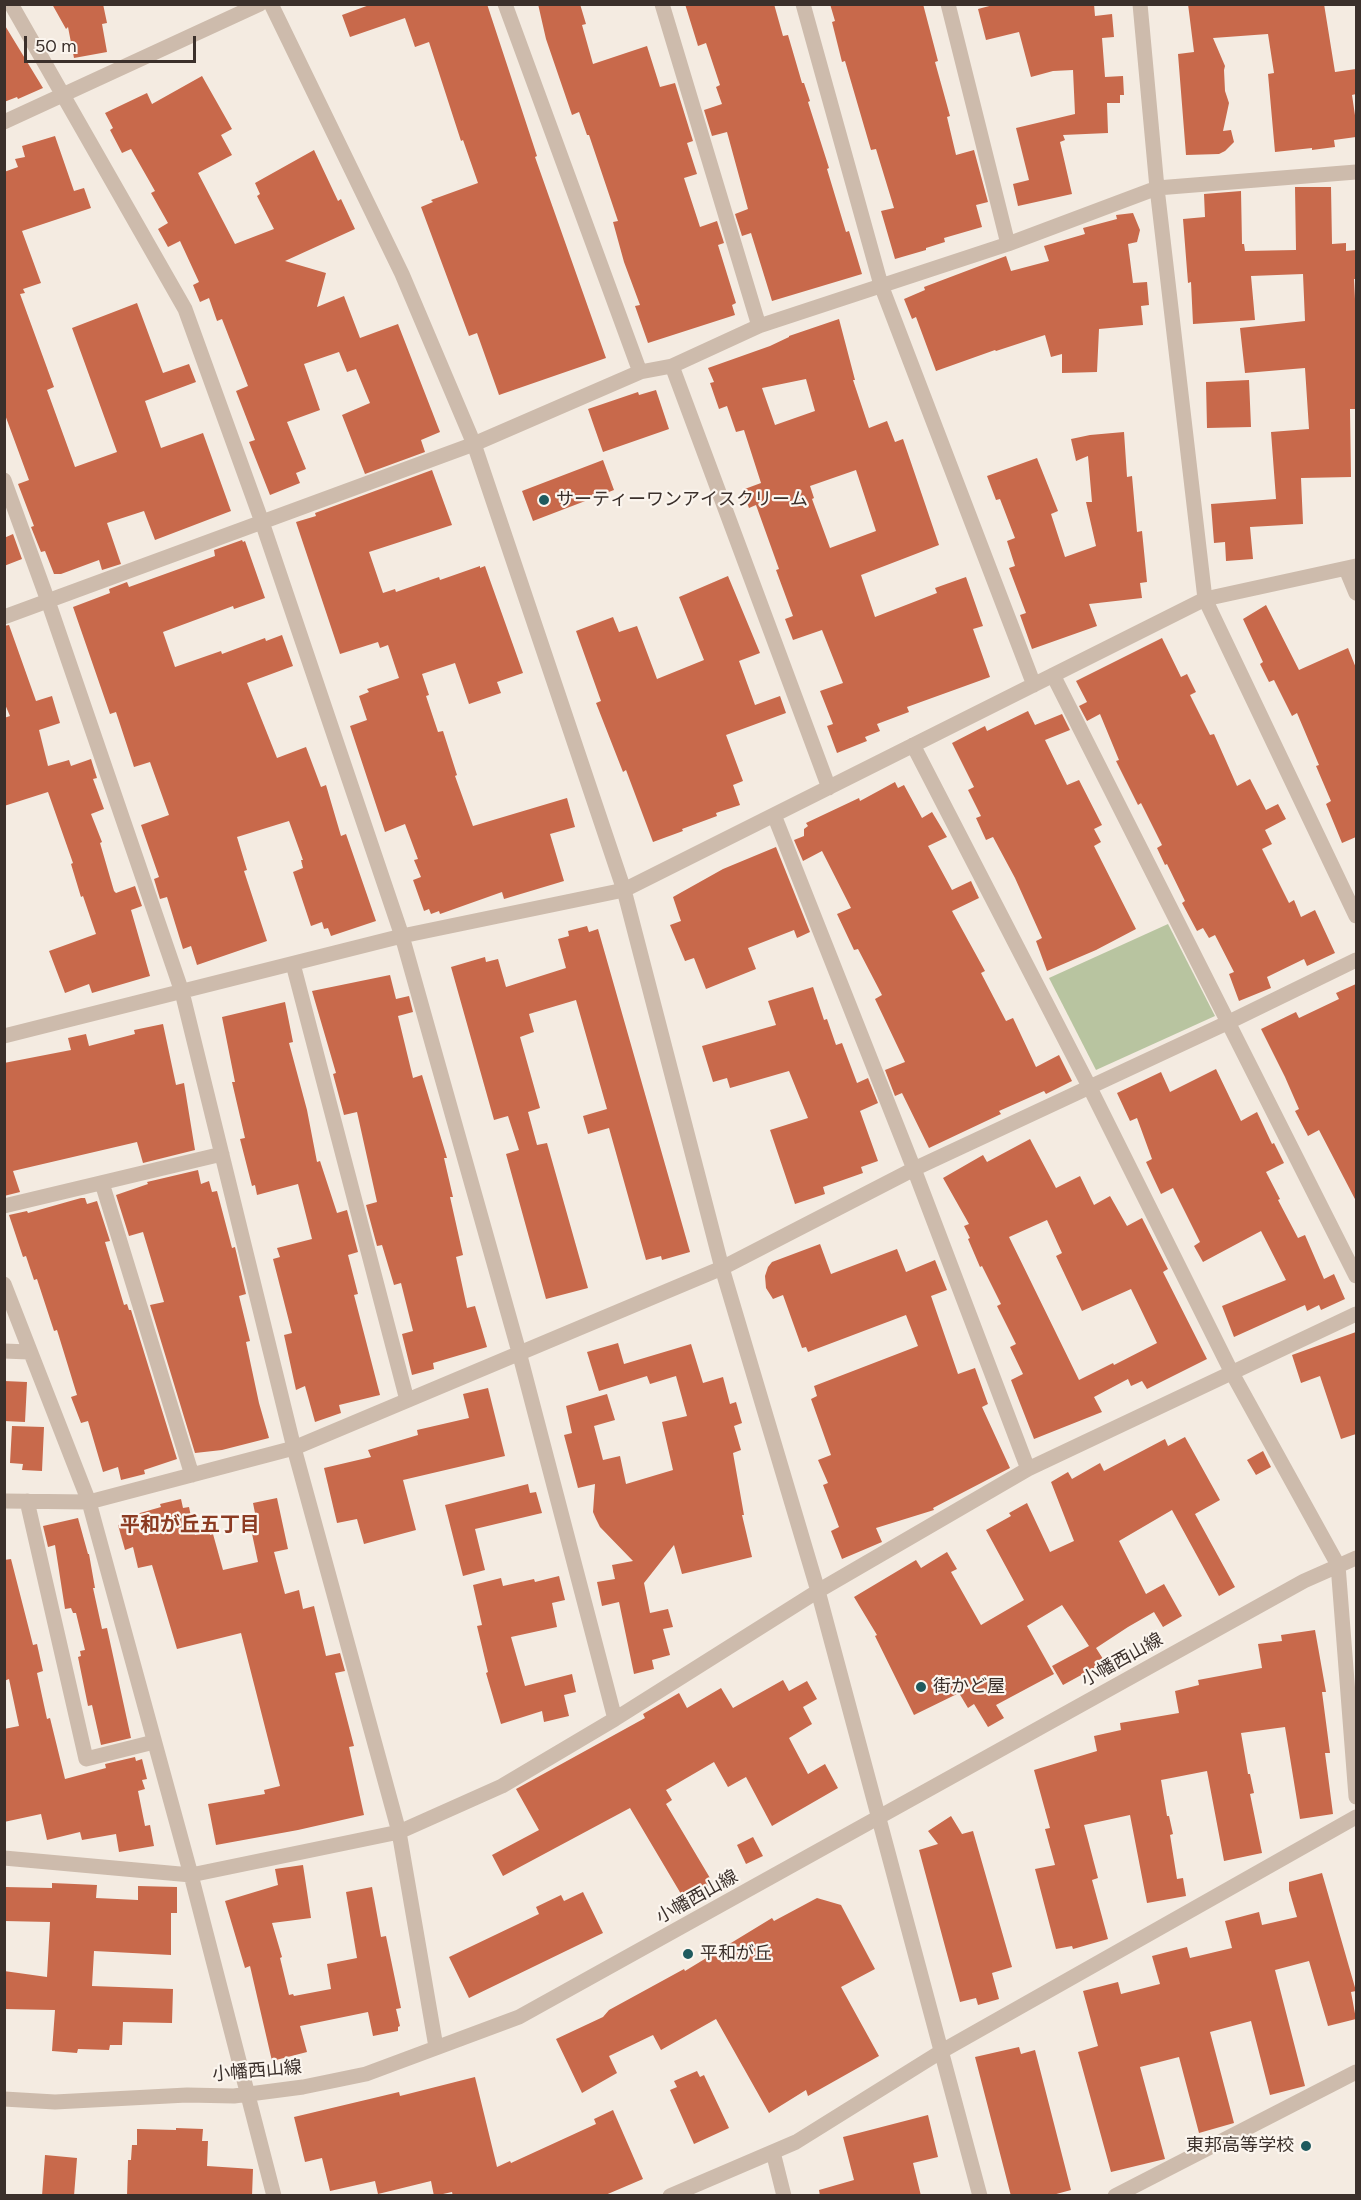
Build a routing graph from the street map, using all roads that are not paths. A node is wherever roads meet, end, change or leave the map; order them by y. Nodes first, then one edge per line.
1 (11, 4) edge
2 (260, 4) edge
3 (271, 4) edge
4 (506, 4) edge
5 (662, 4) edge
6 (803, 4) edge
7 (948, 4) edge
8 (1140, 4) edge
9 (63, 95) junction
10 (4, 122) edge
11 (1356, 172) edge
12 (1158, 188) junction
13 (1008, 244) junction
14 (881, 285) junction
15 (759, 326) junction
16 (672, 366) junction
17 (640, 372) junction
18 (474, 444) junction
19 (4, 480) edge
20 (261, 522) junction
21 (1351, 567) edge
22 (1356, 593) edge
23 (1205, 599) junction
24 (48, 601) junction
25 (4, 618) edge
26 (1053, 675) junction
27 (1034, 685) junction
28 (913, 746) junction
29 (829, 788) junction
30 (774, 815) junction
31 (624, 891) junction
32 (1356, 916) edge
33 (402, 936) junction
34 (1356, 960) edge
35 (293, 964) junction
36 (182, 992) junction
37 (1229, 1022) junction
38 (4, 1036) edge
39 (1090, 1088) junction
40 (222, 1154) junction
41 (914, 1169) junction
42 (102, 1183) junction
43 (4, 1206) edge
44 (722, 1268) junction
45 (1356, 1276) edge
46 (4, 1284) edge
47 (1356, 1314) edge
48 (4, 1351) edge
49 (29, 1352) junction
50 (519, 1352) junction
51 (1232, 1373) junction
52 (407, 1400) junction
53 (294, 1448) junction
54 (1028, 1469) junction
55 (192, 1474) junction
56 (4, 1501) edge
57 (27, 1501) junction
58 (89, 1502) junction
59 (1356, 1558) edge
60 (1338, 1564) junction
61 (818, 1591) junction
62 (615, 1719) junction
63 (154, 1742) junction
64 (1356, 1797) edge
65 (1356, 1817) edge
66 (880, 1818) junction
67 (399, 1832) junction
68 (4, 1858) edge
69 (191, 1875) junction
70 (436, 2047) junction
71 (942, 2051) junction
72 (1356, 2072) edge
73 (248, 2094) junction
74 (4, 2099) edge
75 (773, 2152) junction
76 (274, 2196) edge
77 (670, 2196) edge
78 (784, 2196) edge
79 (980, 2196) edge
80 (1115, 2196) edge

1 - 9 street
2 - 9 street
3 - 18 street
4 - 17 street
5 - 15 street
6 - 14 street
7 - 13 street
8 - 12 street
9 - 10 street
9 - 20 street
11 - 12 street
12 - 13 street
12 - 23 street
13 - 14 street
14 - 15 street
14 - 27 street
15 - 16 street
16 - 17 street
16 - 29 street
17 - 18 street
18 - 20 street
18 - 31 street
19 - 24 street
20 - 24 street
20 - 33 street
21 - 22 street
21 - 23 street
23 - 26 street
23 - 32 street
24 - 25 street
24 - 36 street
26 - 27 street
26 - 37 street
27 - 28 street
28 - 29 street
28 - 39 street
29 - 30 street
30 - 31 street
30 - 41 street
31 - 33 street
31 - 44 street
33 - 35 street
33 - 50 street
34 - 37 street
35 - 36 street
35 - 52 street
36 - 38 street
36 - 40 street
37 - 39 street
37 - 45 street
39 - 41 street
39 - 51 street
40 - 42 street
40 - 53 street
41 - 44 street
41 - 54 street
42 - 43 street
42 - 55 street
44 - 50 street
44 - 61 street
46 - 49 street
47 - 51 street
48 - 49 street
49 - 58 street
50 - 52 street
50 - 62 street
51 - 54 street
51 - 60 street
52 - 53 street
53 - 55 street
53 - 67 street
54 - 61 street
55 - 58 street
56 - 57 street
57 - 58 street
57 - 63 street
58 - 63 street
59 - 60 street, 小幡西山線
60 - 64 street
60 - 66 street, 小幡西山線
61 - 62 street
61 - 66 street
62 - 67 street
63 - 69 street
65 - 71 street
66 - 70 street, 小幡西山線
66 - 71 street
67 - 69 street
67 - 70 street
68 - 69 street
69 - 73 street
70 - 73 street, 小幡西山線
71 - 75 street
71 - 79 street
72 - 80 street
73 - 74 street, 小幡西山線
73 - 76 street
75 - 77 street
75 - 78 street

